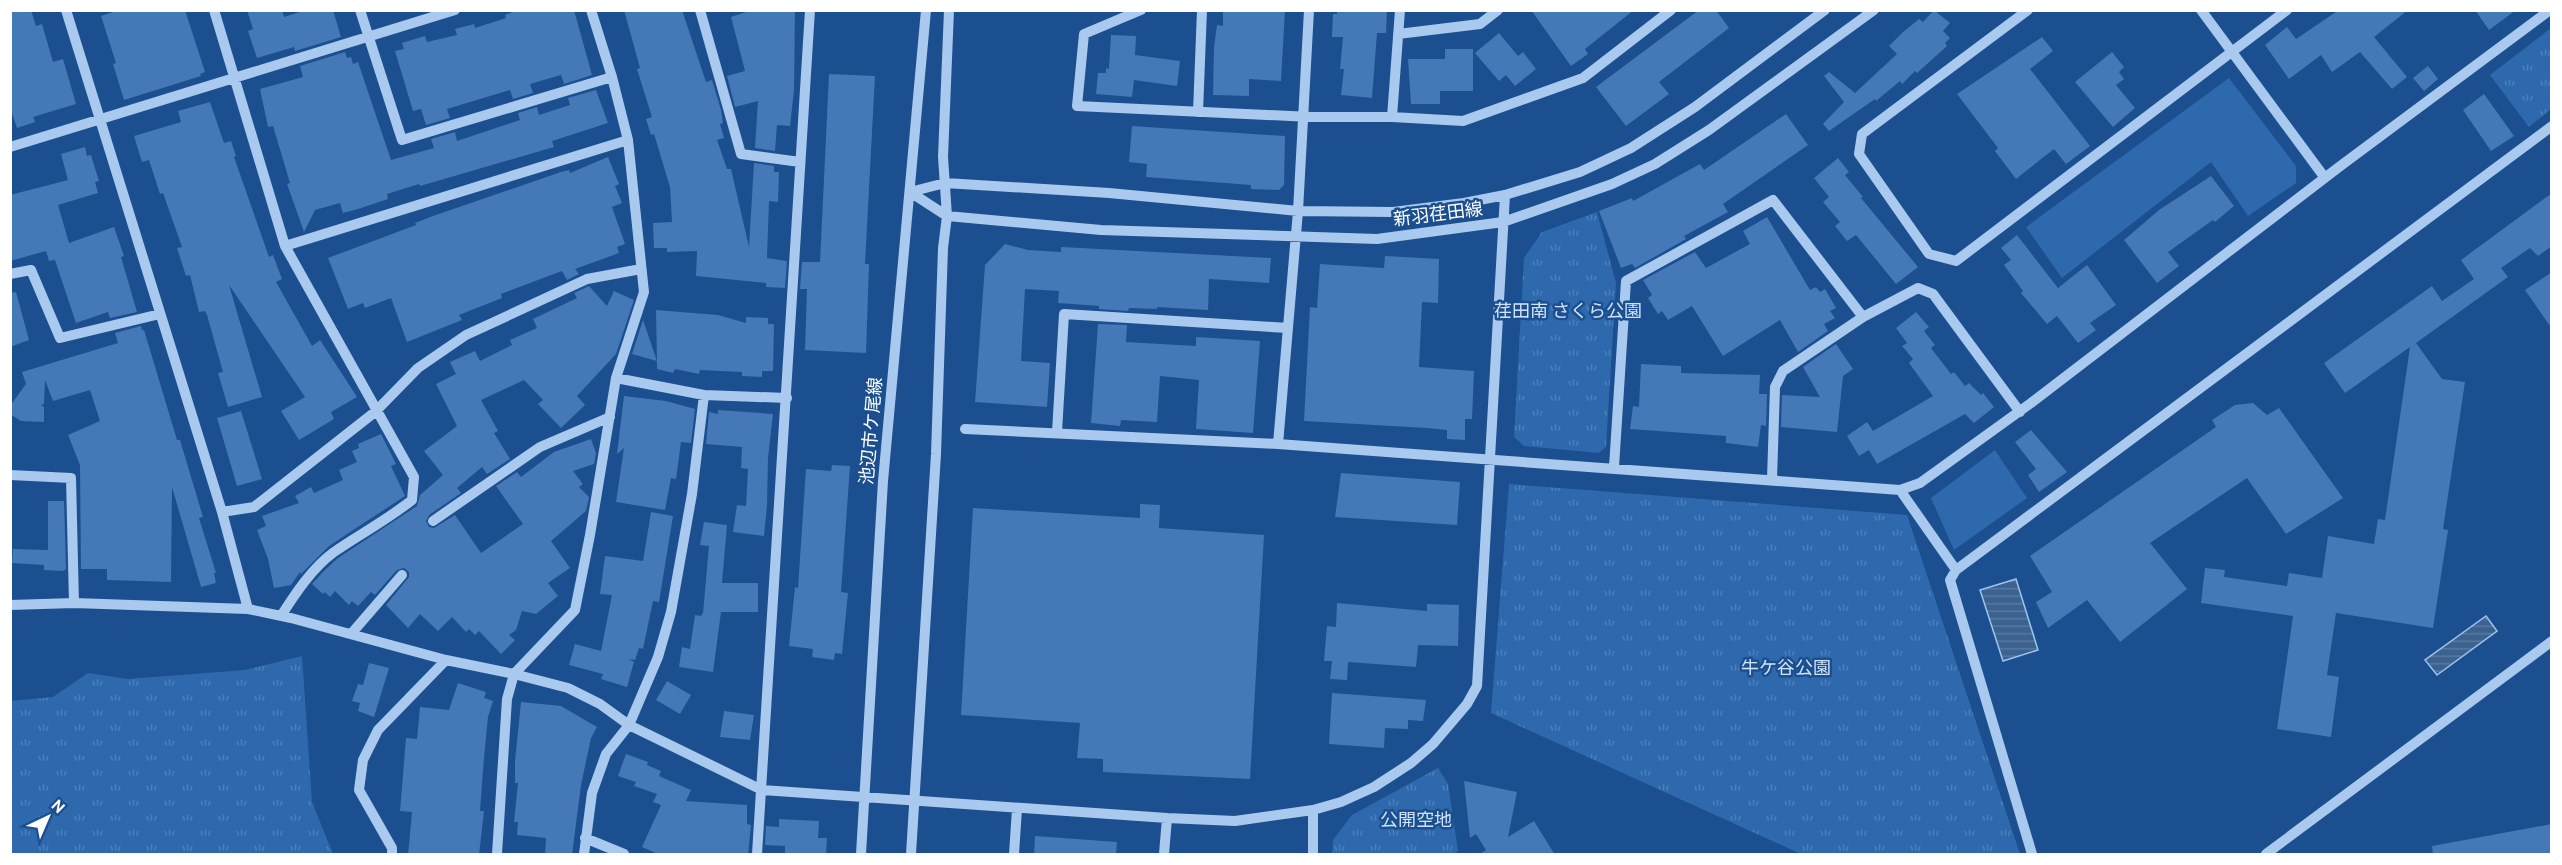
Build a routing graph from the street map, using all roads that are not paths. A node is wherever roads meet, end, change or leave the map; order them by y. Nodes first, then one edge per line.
1 (66, 10) edge
2 (214, 10) edge
3 (360, 10) edge
4 (455, 10) edge
5 (591, 10) edge
6 (700, 10) edge
7 (810, 10) edge
8 (926, 10) edge
9 (949, 10) edge
10 (1141, 10) edge
11 (1202, 10) edge
12 (1310, 10) edge
13 (1400, 10) edge
14 (1498, 10) edge
15 (1671, 10) edge
16 (1825, 10) edge
17 (1874, 10) edge
18 (2028, 10) edge
19 (2201, 10) edge
20 (2287, 10) edge
21 (2550, 10) edge
22 (1398, 34) junction
23 (369, 36) junction
24 (2232, 52) junction
25 (612, 77) junction
26 (237, 79) junction
27 (1198, 112) junction
28 (1303, 117) junction
29 (1392, 117) junction
30 (100, 118) junction
31 (2552, 126) edge
32 (628, 140) junction
33 (10, 147) edge
34 (800, 162) junction
35 (2325, 178) junction
36 (945, 183) junction
37 (910, 192) junction
38 (1505, 195) junction
39 (1298, 211) junction
40 (947, 216) junction
41 (1503, 222) junction
42 (1294, 237) junction
43 (285, 246) junction
44 (641, 268) junction
45 (10, 274) edge
46 (160, 314) junction
47 (1863, 318) junction
48 (1288, 328) junction
49 (616, 378) junction
50 (704, 395) junction
51 (787, 398) junction
52 (375, 412) junction
53 (2020, 412) junction
54 (610, 417) junction
55 (965, 429) dead end
56 (1057, 432) junction
57 (1278, 444) junction
58 (1489, 459) junction
59 (1614, 467) junction
60 (10, 475) edge
61 (1772, 479) junction
62 (1900, 490) junction
63 (222, 512) junction
64 (433, 521) dead end
65 (1956, 570) junction
66 (402, 575) dead end
67 (74, 603) junction
68 (10, 605) edge
69 (248, 609) junction
70 (281, 616) junction
71 (351, 634) junction
72 (2552, 641) edge
73 (446, 660) junction
74 (514, 674) junction
75 (628, 725) junction
76 (762, 790) junction
77 (865, 797) junction
78 (915, 800) junction
79 (1017, 809) junction
80 (1313, 810) junction
81 (1167, 818) junction
82 (585, 838) junction
83 (392, 855) edge
84 (497, 855) edge
85 (584, 855) edge
86 (624, 855) edge
87 (758, 855) edge
88 (861, 855) edge
89 (911, 855) edge
90 (1014, 855) edge
91 (1164, 855) edge
92 (1313, 855) edge
93 (2032, 855) edge
94 (2266, 855) edge

1 - 30 street
2 - 26 street
3 - 23 street
4 - 23 street
5 - 25 street
6 - 34 street
7 - 34 street
8 - 37 street, 池辺市ケ尾線
9 - 36 street
10 - 27 street
11 - 27 street
12 - 28 street
13 - 22 street
14 - 22 street
15 - 29 street
16 - 38 street, 新羽荏田線
17 - 41 street, 新羽荏田線
18 - 24 street
19 - 24 street
20 - 24 street
21 - 35 street
22 - 29 street
23 - 25 street
23 - 26 street
24 - 35 street
25 - 32 street
26 - 30 street
26 - 43 street
27 - 28 street
28 - 29 street
28 - 39 street
30 - 33 street
30 - 46 street
31 - 65 street
32 - 43 street
32 - 44 street
34 - 51 street
35 - 53 street
36 - 37 street, 新羽荏田線
36 - 39 street, 新羽荏田線
36 - 40 street
37 - 40 street
37 - 77 street, 池辺市ケ尾線
38 - 39 street, 新羽荏田線
38 - 41 street
39 - 42 street
40 - 42 street, 新羽荏田線
40 - 78 street
41 - 42 street, 新羽荏田線
41 - 58 street
42 - 48 street
43 - 52 street
44 - 49 street
44 - 52 street
45 - 46 street
46 - 63 street
47 - 53 street
47 - 59 street
47 - 61 street
48 - 56 street
48 - 57 street
49 - 50 street
49 - 54 street
50 - 51 street
50 - 75 street
51 - 76 street
52 - 63 street
52 - 70 street
53 - 62 street
54 - 64 street
54 - 74 street
55 - 56 street
56 - 57 street
57 - 58 street
58 - 59 street
58 - 80 street
59 - 61 street
60 - 67 street
61 - 62 street
62 - 65 street
63 - 69 street
65 - 93 street
66 - 71 street
67 - 68 street
67 - 69 street
69 - 70 street
70 - 71 street
71 - 73 street
72 - 94 street
73 - 74 street
73 - 83 street
74 - 75 street
74 - 84 street
75 - 76 street
75 - 82 street
76 - 77 street
76 - 87 street
77 - 78 street
77 - 88 street, 池辺市ケ尾線
78 - 79 street
78 - 89 street
79 - 81 street
79 - 90 street
80 - 81 street
80 - 92 street
81 - 91 street
82 - 85 street
82 - 86 street

